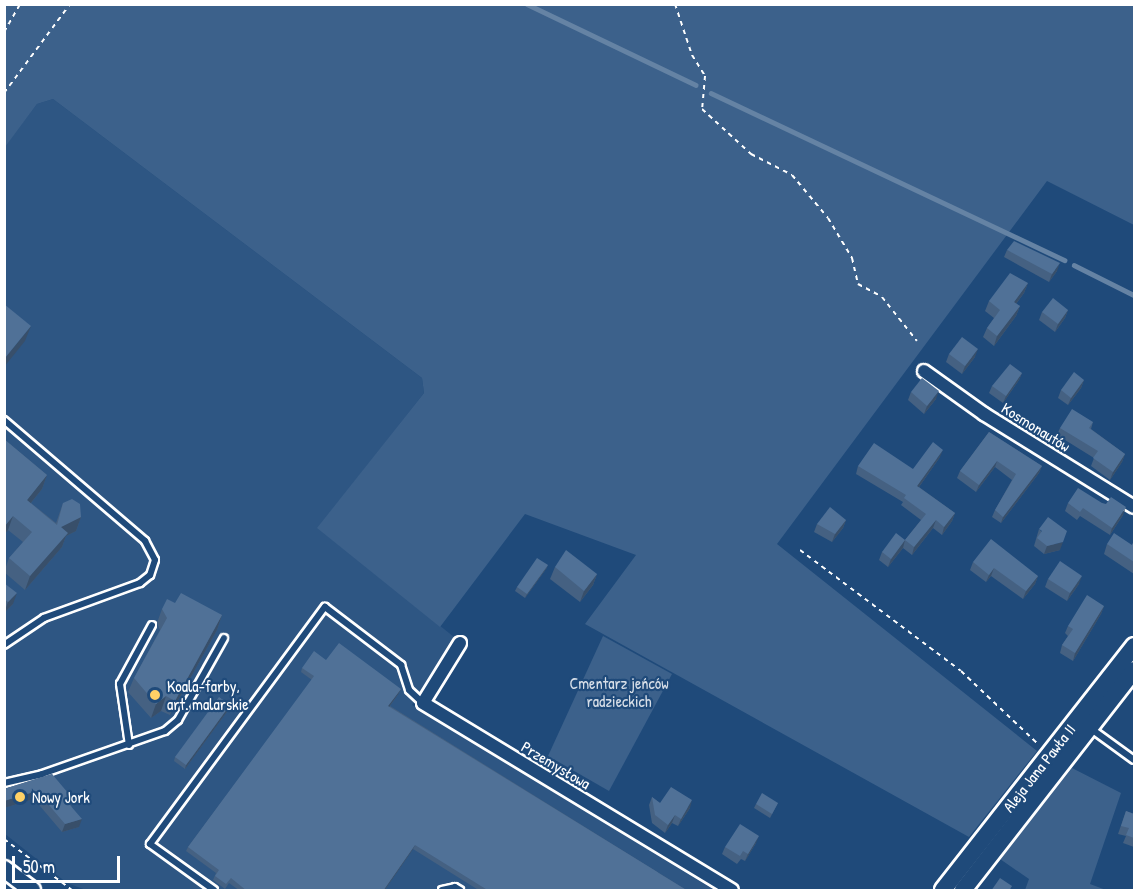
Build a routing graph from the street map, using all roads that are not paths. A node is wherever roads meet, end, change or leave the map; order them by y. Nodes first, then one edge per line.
1 (924, 371) dead end
2 (4, 420) edge
3 (1134, 507) edge
4 (152, 625) dead end
5 (224, 638) dead end
6 (460, 643) dead end
7 (4, 645) edge
8 (1134, 646) edge
9 (1134, 670) edge
10 (423, 703) junction
11 (1090, 727) junction
12 (129, 745) junction
13 (1057, 758) junction
14 (1134, 760) edge
15 (4, 783) edge
16 (4, 869) edge
17 (32, 891) edge
18 (214, 891) edge
19 (442, 891) edge
20 (460, 891) edge
21 (732, 891) edge
22 (944, 891) edge
23 (963, 891) edge

1 - 3 street, Kosmonautów
2 - 7 lane
4 - 12 lane
5 - 12 lane
6 - 10 street
8 - 13 street, Aleja Jana Pawła II
9 - 11 street, Aleja Jana Pawła II
10 - 18 lane
10 - 21 street, Przemysłowa
11 - 13 street, Aleja Jana Pawła II
11 - 14 lane
12 - 15 lane
13 - 22 street, Aleja Jana Pawła II
13 - 23 street, Aleja Jana Pawła II
16 - 17 street
19 - 20 lane

